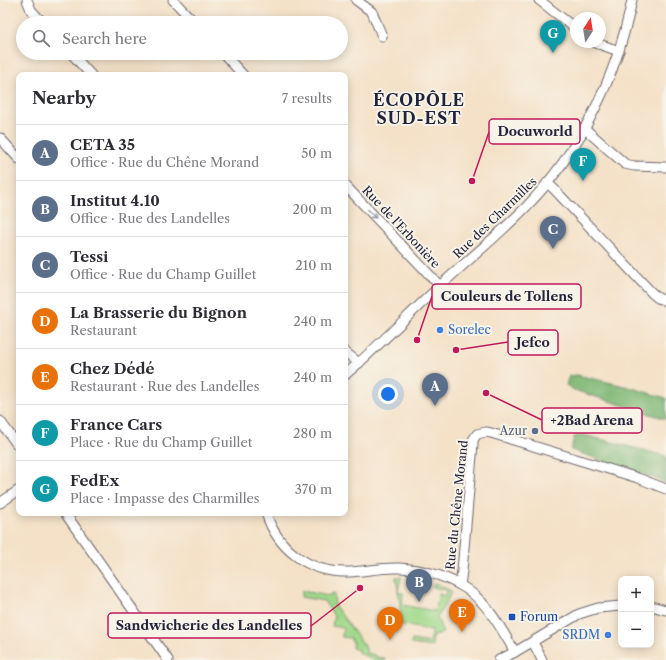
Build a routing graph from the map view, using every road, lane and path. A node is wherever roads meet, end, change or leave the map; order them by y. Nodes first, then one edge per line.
1 (27, 0) edge
2 (174, 0) edge
3 (356, 0) edge
4 (539, 0) edge
5 (632, 0) edge
6 (37, 16) edge
7 (189, 16) edge
8 (570, 24) edge
9 (382, 36) dead end
10 (606, 46) edge
11 (619, 50) junction
12 (77, 60) edge
13 (229, 60) edge
14 (88, 72) edge
15 (240, 72) edge
16 (584, 128) junction
17 (0, 138) edge
18 (16, 156) edge
19 (666, 167) edge
20 (547, 183) junction
21 (348, 188) edge
22 (440, 286) junction
23 (666, 301) edge
24 (348, 354) edge
25 (359, 363) junction
26 (348, 372) edge
27 (0, 421) edge
28 (16, 443) edge
29 (666, 489) edge
30 (16, 492) edge
31 (0, 503) edge
32 (67, 516) edge
33 (267, 516) edge
34 (460, 585) junction
35 (618, 606) edge
36 (654, 607) edge
37 (666, 610) edge
38 (533, 642) junction
39 (515, 652) junction
40 (168, 660) edge
41 (499, 660) edge
42 (542, 660) edge

1 - 6 street
2 - 7 street
3 - 9 street
4 - 8 street
5 - 11 street, Rue des Charmilles
10 - 11 street
11 - 16 street, Rue des Charmilles
12 - 14 street
13 - 15 street
16 - 19 street
16 - 20 street, Rue des Charmilles
17 - 18 street
20 - 22 street, Rue des Charmilles
20 - 23 street
21 -> 22 street, Rue de l'Erbonière
22 - 25 street, Rue des Charmilles
24 - 25 street
25 - 26 street, Rue des Charmilles
27 - 28 street
29 - 34 street, Rue du Chêne Morand
30 - 31 street
32 - 40 street
33 - 34 street
34 - 39 street
35 - 38 street
36 - 37 street
38 - 39 street
38 - 42 street
39 - 41 street

